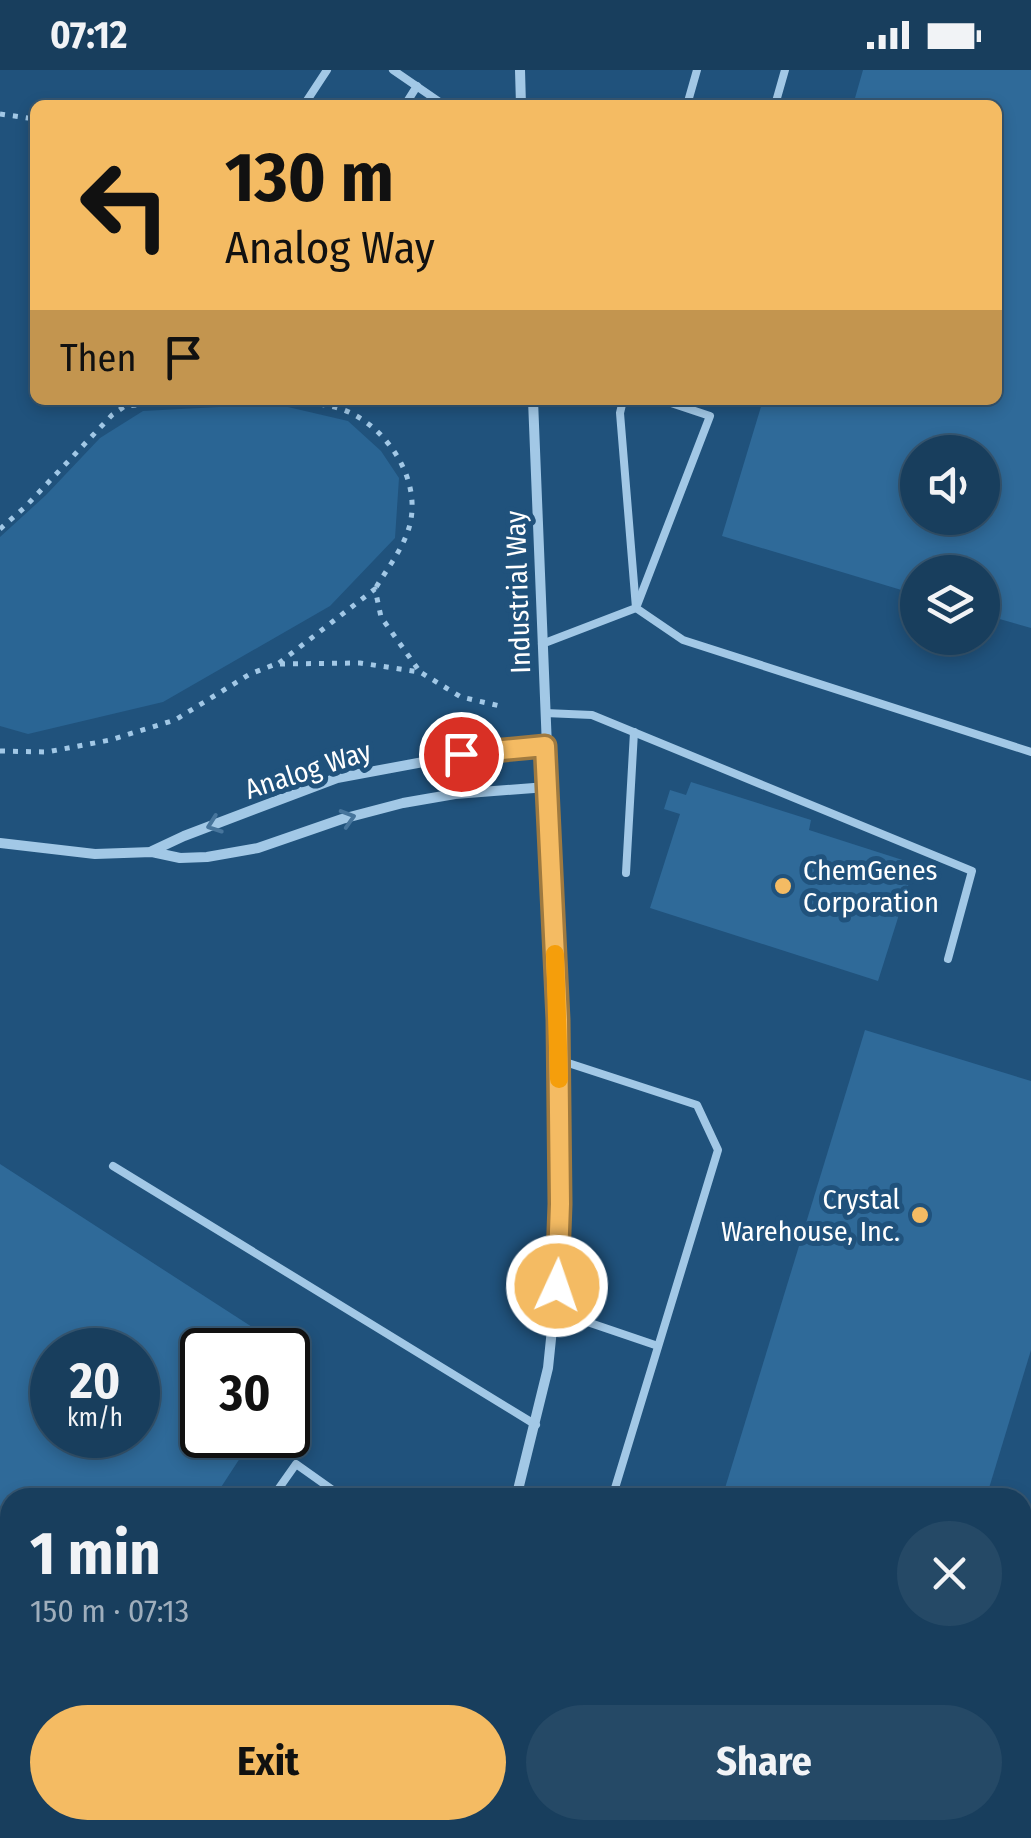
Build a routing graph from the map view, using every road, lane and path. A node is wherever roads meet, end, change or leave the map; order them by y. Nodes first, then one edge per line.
1 (327, 70) edge
2 (393, 70) edge
3 (520, 70) edge
4 (697, 70) edge
5 (785, 70) edge
6 (416, 86) junction
7 (307, 100) edge
8 (408, 100) edge
9 (437, 100) edge
10 (521, 100) edge
11 (688, 100) edge
12 (776, 100) edge
13 (0, 114) edge
14 (30, 118) edge
15 (138, 405) edge
16 (321, 405) edge
17 (533, 405) edge
18 (622, 405) edge
19 (677, 405) edge
20 (0, 529) edge
21 (376, 589) junction
22 (636, 608) junction
23 (542, 644) junction
24 (276, 664) junction
25 (420, 672) junction
26 (500, 706) dead end
27 (546, 713) junction
28 (634, 732) junction
29 (545, 746) junction
30 (0, 751) edge
31 (1031, 752) edge
32 (547, 787) junction
33 (0, 843) edge
34 (152, 852) junction
35 (626, 874) dead end
36 (948, 958) dead end
37 (559, 1060) junction
38 (113, 1166) dead end
39 (555, 1311) junction
40 (658, 1346) junction
41 (536, 1425) junction
42 (279, 1488) edge
43 (330, 1488) edge
44 (519, 1488) edge
45 (615, 1488) edge

1 - 7 lane
2 - 6 lane
3 - 10 street
4 - 11 lane
5 - 12 lane
6 - 8 lane
6 - 9 lane
13 - 14 path
15 - 20 path
16 - 21 path
17 - 23 street, Industrial Way
18 - 22 lane
19 - 22 lane
21 - 24 path
21 - 25 path
22 - 23 lane
22 - 31 lane
23 - 27 street, Industrial Way
24 - 25 path
24 - 30 path
25 - 26 path
27 - 28 lane
27 - 29 street, Industrial Way
28 - 35 lane
28 - 36 lane
29 - 32 street, Industrial Way
29 -> 34 street, Analog Way
34 -> 32 street, Analog Way
32 - 37 street, Industrial Way
33 - 34 street, Analog Way
37 - 39 street, Industrial Way
37 - 40 lane
38 - 41 lane
39 - 40 lane
39 - 41 street, Industrial Way
40 - 45 lane
41 - 44 street, Industrial Way
42 - 43 lane

